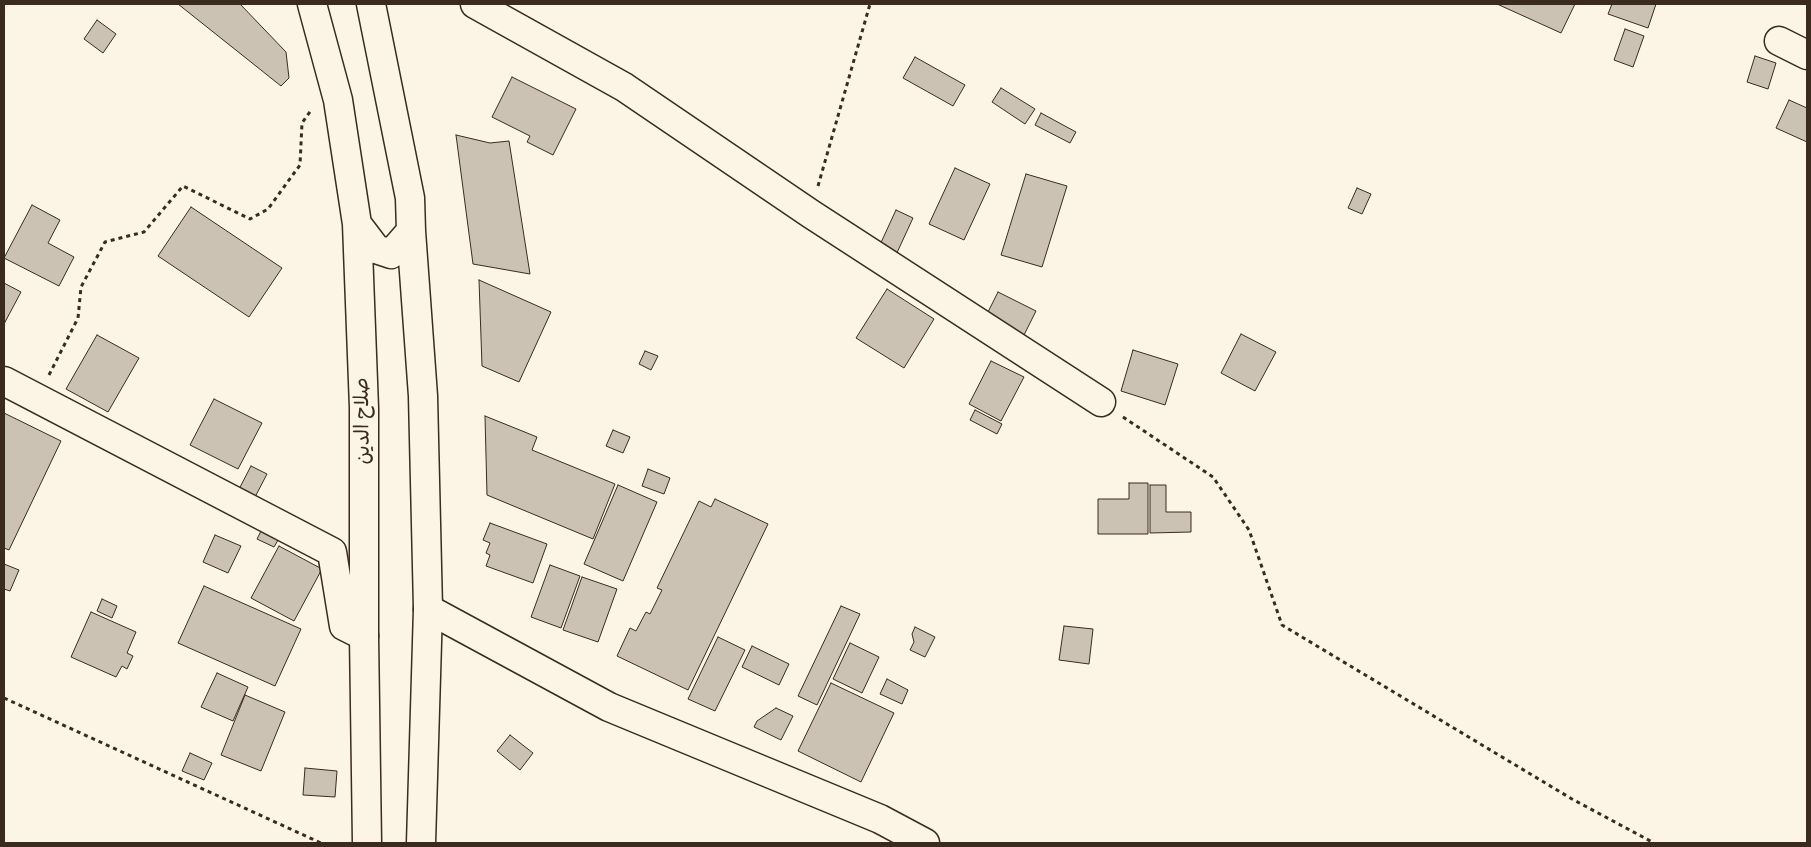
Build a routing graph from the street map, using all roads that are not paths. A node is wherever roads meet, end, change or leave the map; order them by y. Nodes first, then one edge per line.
1 (312, 4) edge
2 (371, 4) edge
3 (475, 4) edge
4 (1779, 41) dead end
5 (1807, 55) edge
6 (357, 224) junction
7 (411, 231) junction
8 (4, 381) edge
9 (1101, 402) road end
10 (428, 609) junction
11 (364, 636) junction
12 (367, 843) edge
13 (421, 843) edge
14 (925, 843) edge

1 - 6 main road, صلاح الدين
2 - 7 main road
3 - 9 main road
4 - 5 main road
6 - 7 main road
6 - 11 main road, صلاح الدين
7 - 10 main road
8 - 11 main road
10 - 13 main road
10 - 14 main road
11 - 12 main road, صلاح الدين

